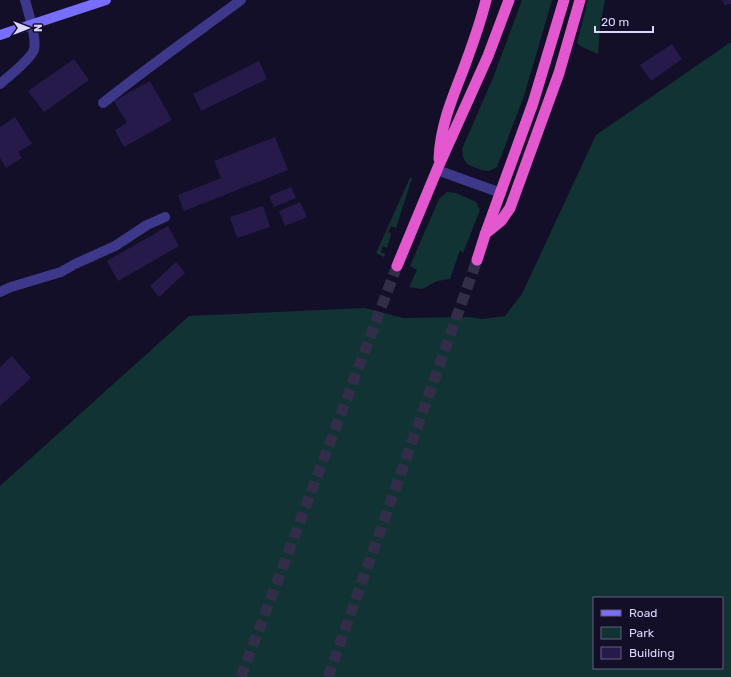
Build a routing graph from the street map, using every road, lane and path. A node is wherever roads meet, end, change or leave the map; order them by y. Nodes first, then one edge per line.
1 (25, 0) edge
2 (106, 0) edge
3 (241, 0) edge
4 (486, 0) edge
5 (509, 0) edge
6 (564, 0) edge
7 (580, 0) edge
8 (32, 25) junction
9 (0, 35) edge
10 (0, 84) edge
11 (103, 103) dead end
12 (438, 167) junction
13 (501, 193) junction
14 (165, 217) dead end
15 (485, 235) junction
16 (477, 260) tunnel mouth
17 (397, 266) tunnel mouth
18 (0, 292) edge

1 - 8 street
2 - 8 main road
3 - 11 street
4 - 12 highway
5 - 12 highway
6 - 13 highway
7 - 15 highway
8 - 9 main road
8 - 10 street
12 - 13 street
12 - 17 highway
13 - 15 highway
14 - 18 street
15 - 16 highway

